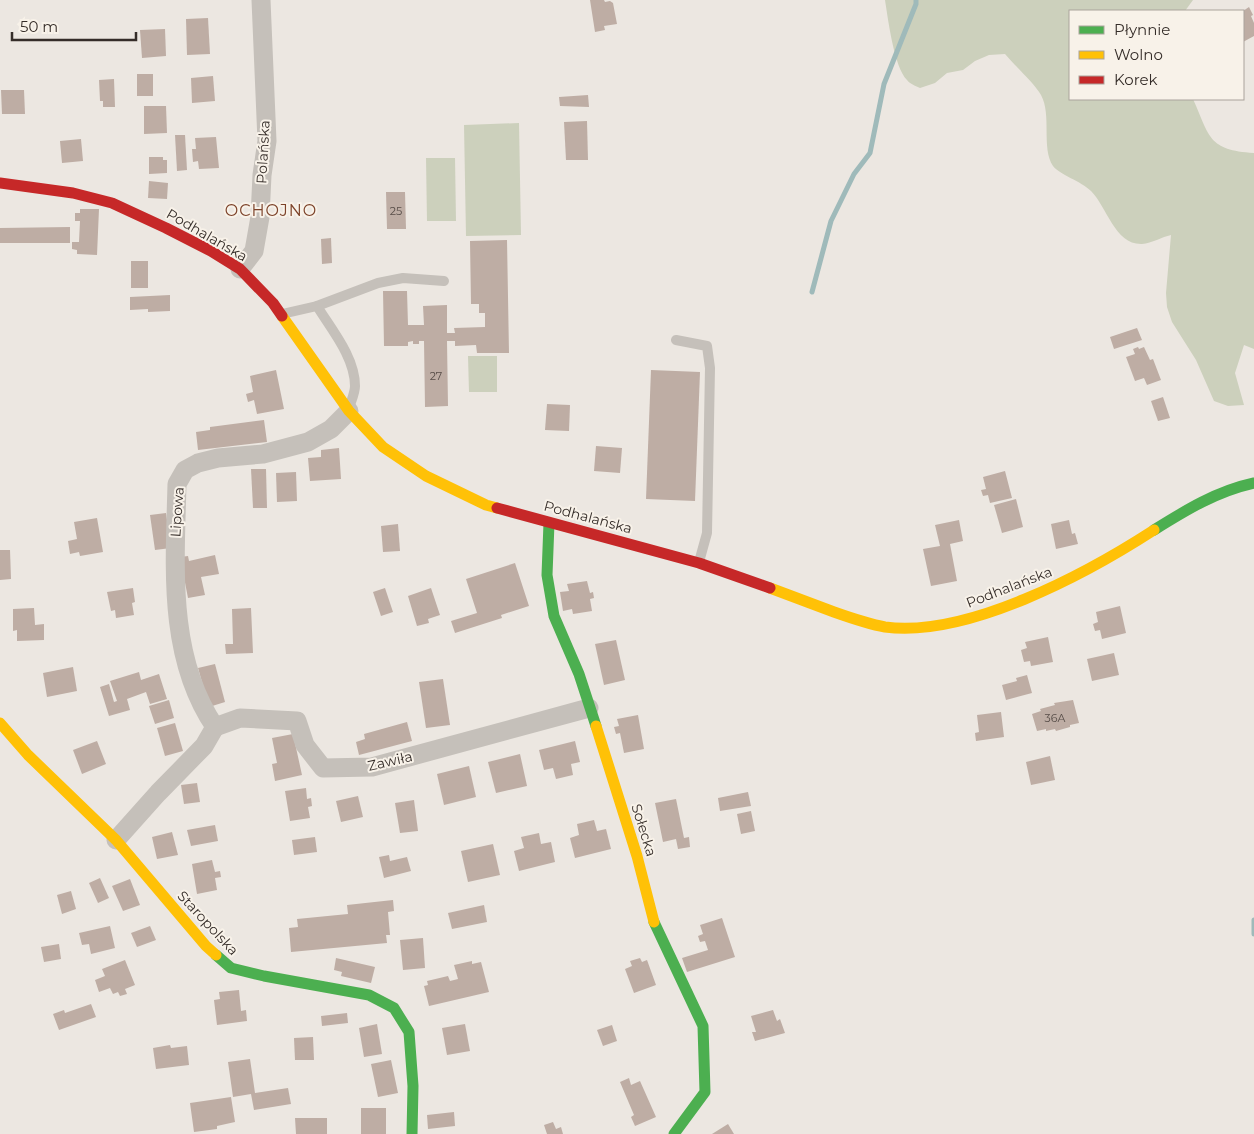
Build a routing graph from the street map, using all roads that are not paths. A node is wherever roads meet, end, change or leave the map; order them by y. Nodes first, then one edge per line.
1 (261, 0) edge
2 (0, 183) edge
3 (240, 269) junction
4 (444, 281) dead end
5 (317, 306) junction
6 (282, 314) junction
7 (676, 340) dead end
8 (348, 411) junction
9 (1249, 484) edge
10 (549, 523) junction
11 (699, 563) junction
12 (589, 708) junction
13 (0, 723) edge
14 (215, 727) junction
15 (116, 840) junction
16 (412, 1134) edge
17 (674, 1134) edge

1 - 3 street, Polańska
2 - 3 street, Podhalańska
3 - 6 street, Podhalańska
4 - 5 lane
5 - 6 lane
5 - 8 lane
6 - 8 street, Podhalańska
7 - 11 lane
8 - 10 street, Podhalańska
8 - 14 street, Lipowa
9 - 11 street, Podhalańska
10 - 11 street, Podhalańska
10 - 12 street, Sołecka
12 - 14 street, Zawiła
12 - 17 street, Sołecka
13 - 15 street, Staropolska
14 - 15 street
15 - 16 street, Staropolska

